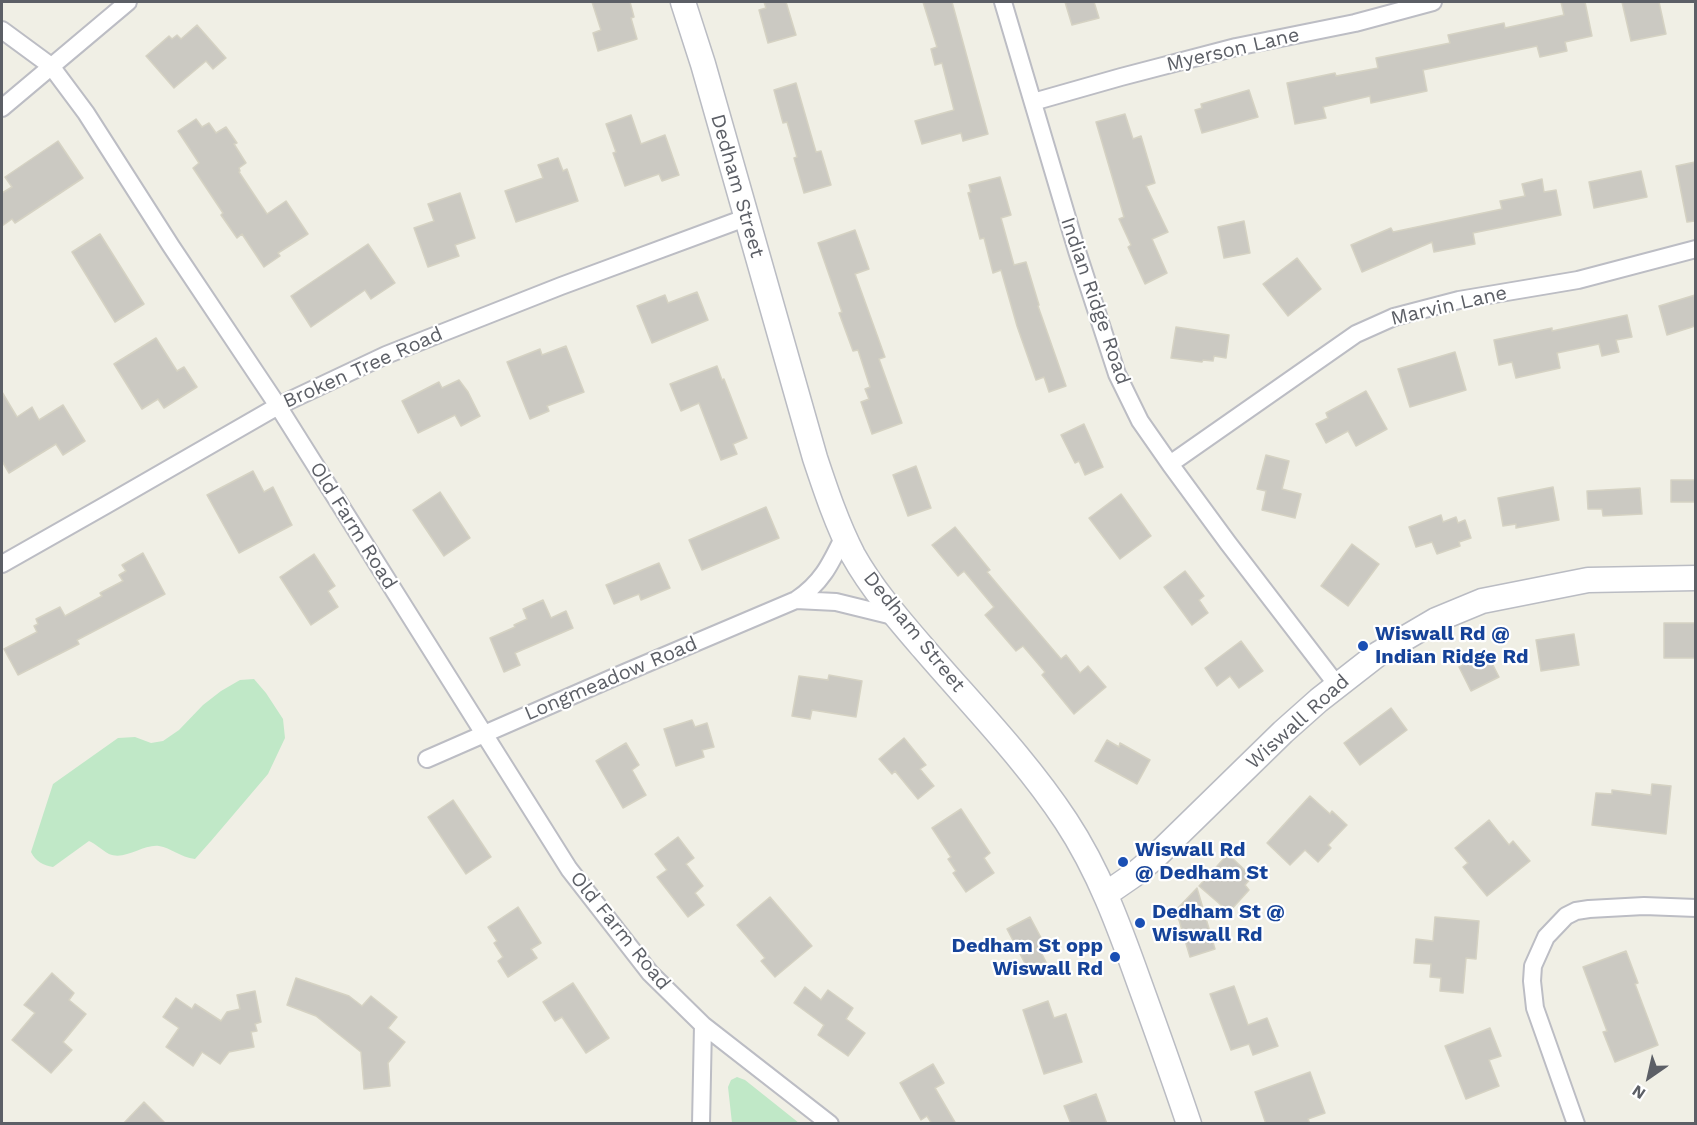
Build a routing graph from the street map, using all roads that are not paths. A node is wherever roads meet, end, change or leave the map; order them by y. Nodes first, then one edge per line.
1 (128, 2) edge
2 (683, 2) edge
3 (1003, 2) edge
4 (1433, 2) edge
5 (2, 30) edge
6 (51, 66) junction
7 (1034, 102) junction
8 (2, 108) edge
9 (745, 218) junction
10 (1695, 249) edge
11 (278, 405) junction
12 (1170, 464) junction
13 (844, 536) junction
14 (2, 564) edge
15 (1695, 578) edge
16 (795, 600) junction
17 (897, 617) junction
18 (1336, 685) junction
19 (485, 734) junction
20 (427, 759) dead end
21 (1106, 894) junction
22 (1695, 908) edge
23 (703, 1025) junction
24 (701, 1124) edge
25 (830, 1124) edge
26 (1190, 1124) edge
27 (1576, 1124) edge

1 - 6 street
2 - 9 street, Dedham Street
3 - 7 street, Indian Ridge Road
4 - 7 street, Myerson Lane
5 - 6 street, Old Farm Road
6 - 8 street
6 - 11 street, Old Farm Road
7 - 12 street, Indian Ridge Road
9 - 11 street, Broken Tree Road
9 - 13 street, Dedham Street
10 - 12 street, Marvin Lane
11 - 14 street, Broken Tree Road
11 - 19 street, Old Farm Road
12 - 18 street, Indian Ridge Road
13 - 16 street, Longmeadow Road
13 - 17 street, Dedham Street
15 - 18 street, Wiswall Road
16 - 17 street, Longmeadow Road
16 - 19 street, Longmeadow Road
17 - 21 street, Dedham Street
18 - 21 street, Wiswall Road
19 - 20 street, Longmeadow Road
19 - 23 street, Old Farm Road
21 - 26 street, Dedham Street
22 - 27 street
23 - 24 street
23 - 25 street, Old Farm Road

